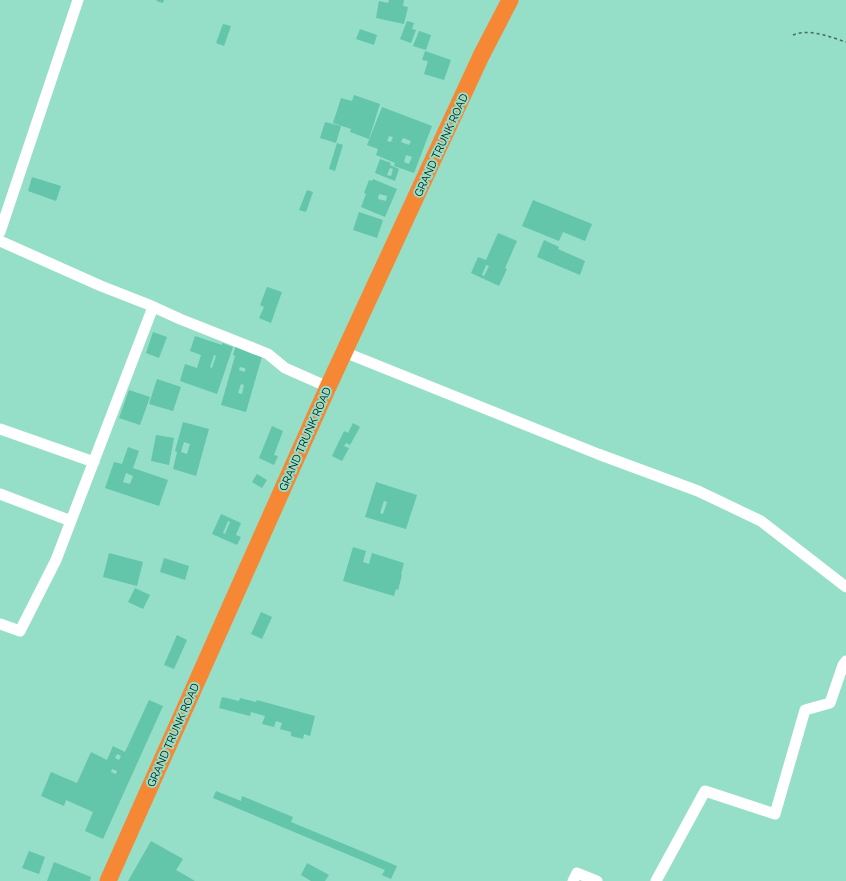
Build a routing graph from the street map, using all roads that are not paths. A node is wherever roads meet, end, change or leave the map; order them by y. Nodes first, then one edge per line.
1 (78, 0) edge
2 (510, 0) edge
3 (0, 232) edge
4 (0, 241) edge
5 (153, 307) junction
6 (344, 352) junction
7 (328, 387) junction
8 (0, 429) edge
9 (94, 462) junction
10 (0, 494) edge
11 (71, 521) junction
12 (846, 587) edge
13 (0, 624) edge
14 (846, 661) edge
15 (108, 881) edge
16 (573, 881) edge
17 (597, 881) edge
18 (656, 881) edge

1 - 3 street
2 - 6 highway, GRAND TRUNK ROAD
4 - 5 street
5 - 7 street
5 - 9 street
6 - 7 highway, GRAND TRUNK ROAD
6 - 12 street
7 - 15 highway, GRAND TRUNK ROAD
8 - 9 street
9 - 11 street
10 - 11 street
11 - 13 street
14 - 18 street
16 - 17 street

